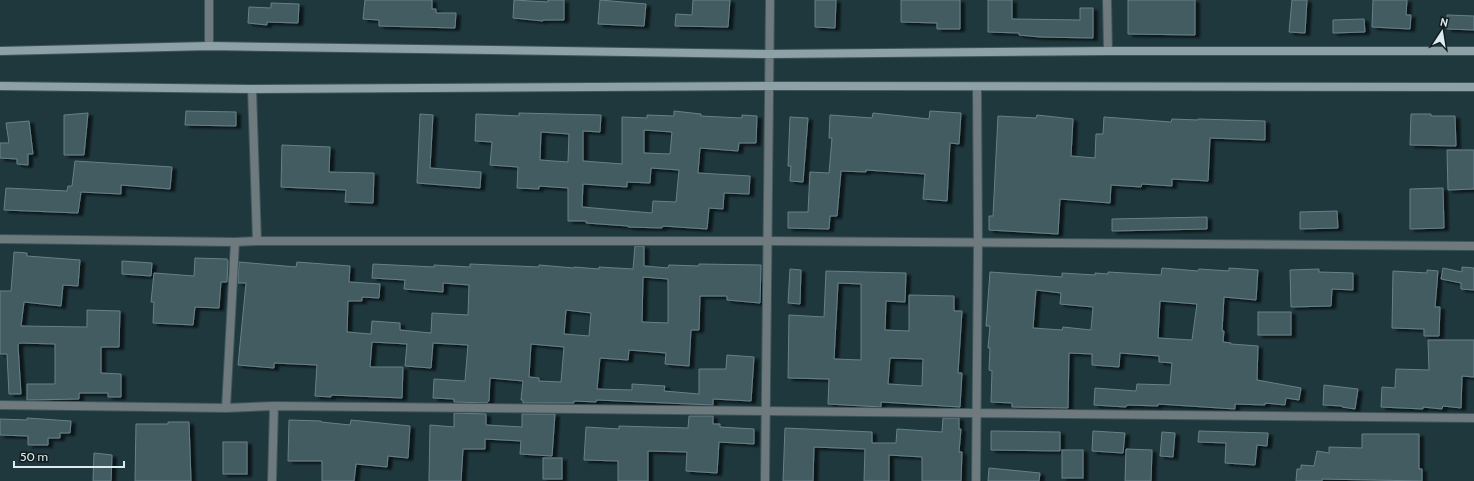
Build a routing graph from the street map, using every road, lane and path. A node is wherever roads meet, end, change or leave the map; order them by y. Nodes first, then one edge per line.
1 (209, 0) edge
2 (770, 0) edge
3 (1108, 0) edge
4 (209, 46) junction
5 (0, 51) edge
6 (1108, 51) junction
7 (1474, 51) edge
8 (770, 54) junction
9 (0, 86) edge
10 (769, 86) junction
11 (977, 87) junction
12 (1474, 87) edge
13 (252, 89) junction
14 (0, 239) edge
15 (257, 241) junction
16 (768, 241) junction
17 (235, 242) junction
18 (978, 243) junction
19 (1474, 246) edge
20 (0, 405) edge
21 (274, 406) junction
22 (226, 408) junction
23 (766, 411) junction
24 (976, 413) junction
25 (1474, 418) edge
26 (272, 481) edge
27 (765, 481) edge
28 (976, 481) edge

1 - 4 street
2 - 8 street
3 - 6 street
4 - 5 main road
4 - 8 main road
6 - 7 main road
6 - 8 main road
8 - 10 street
9 - 13 main road
10 - 11 main road
10 - 13 main road
10 - 16 street
11 - 12 main road
11 - 18 street
13 - 15 street
14 - 17 street
15 - 16 street
15 - 17 street
16 - 18 street
16 - 23 street
17 - 22 street
18 - 19 street
18 - 24 street
20 - 22 street
21 - 22 street
21 - 23 street
21 - 26 street
23 - 24 street
23 - 27 street
24 - 25 street
24 - 28 street

